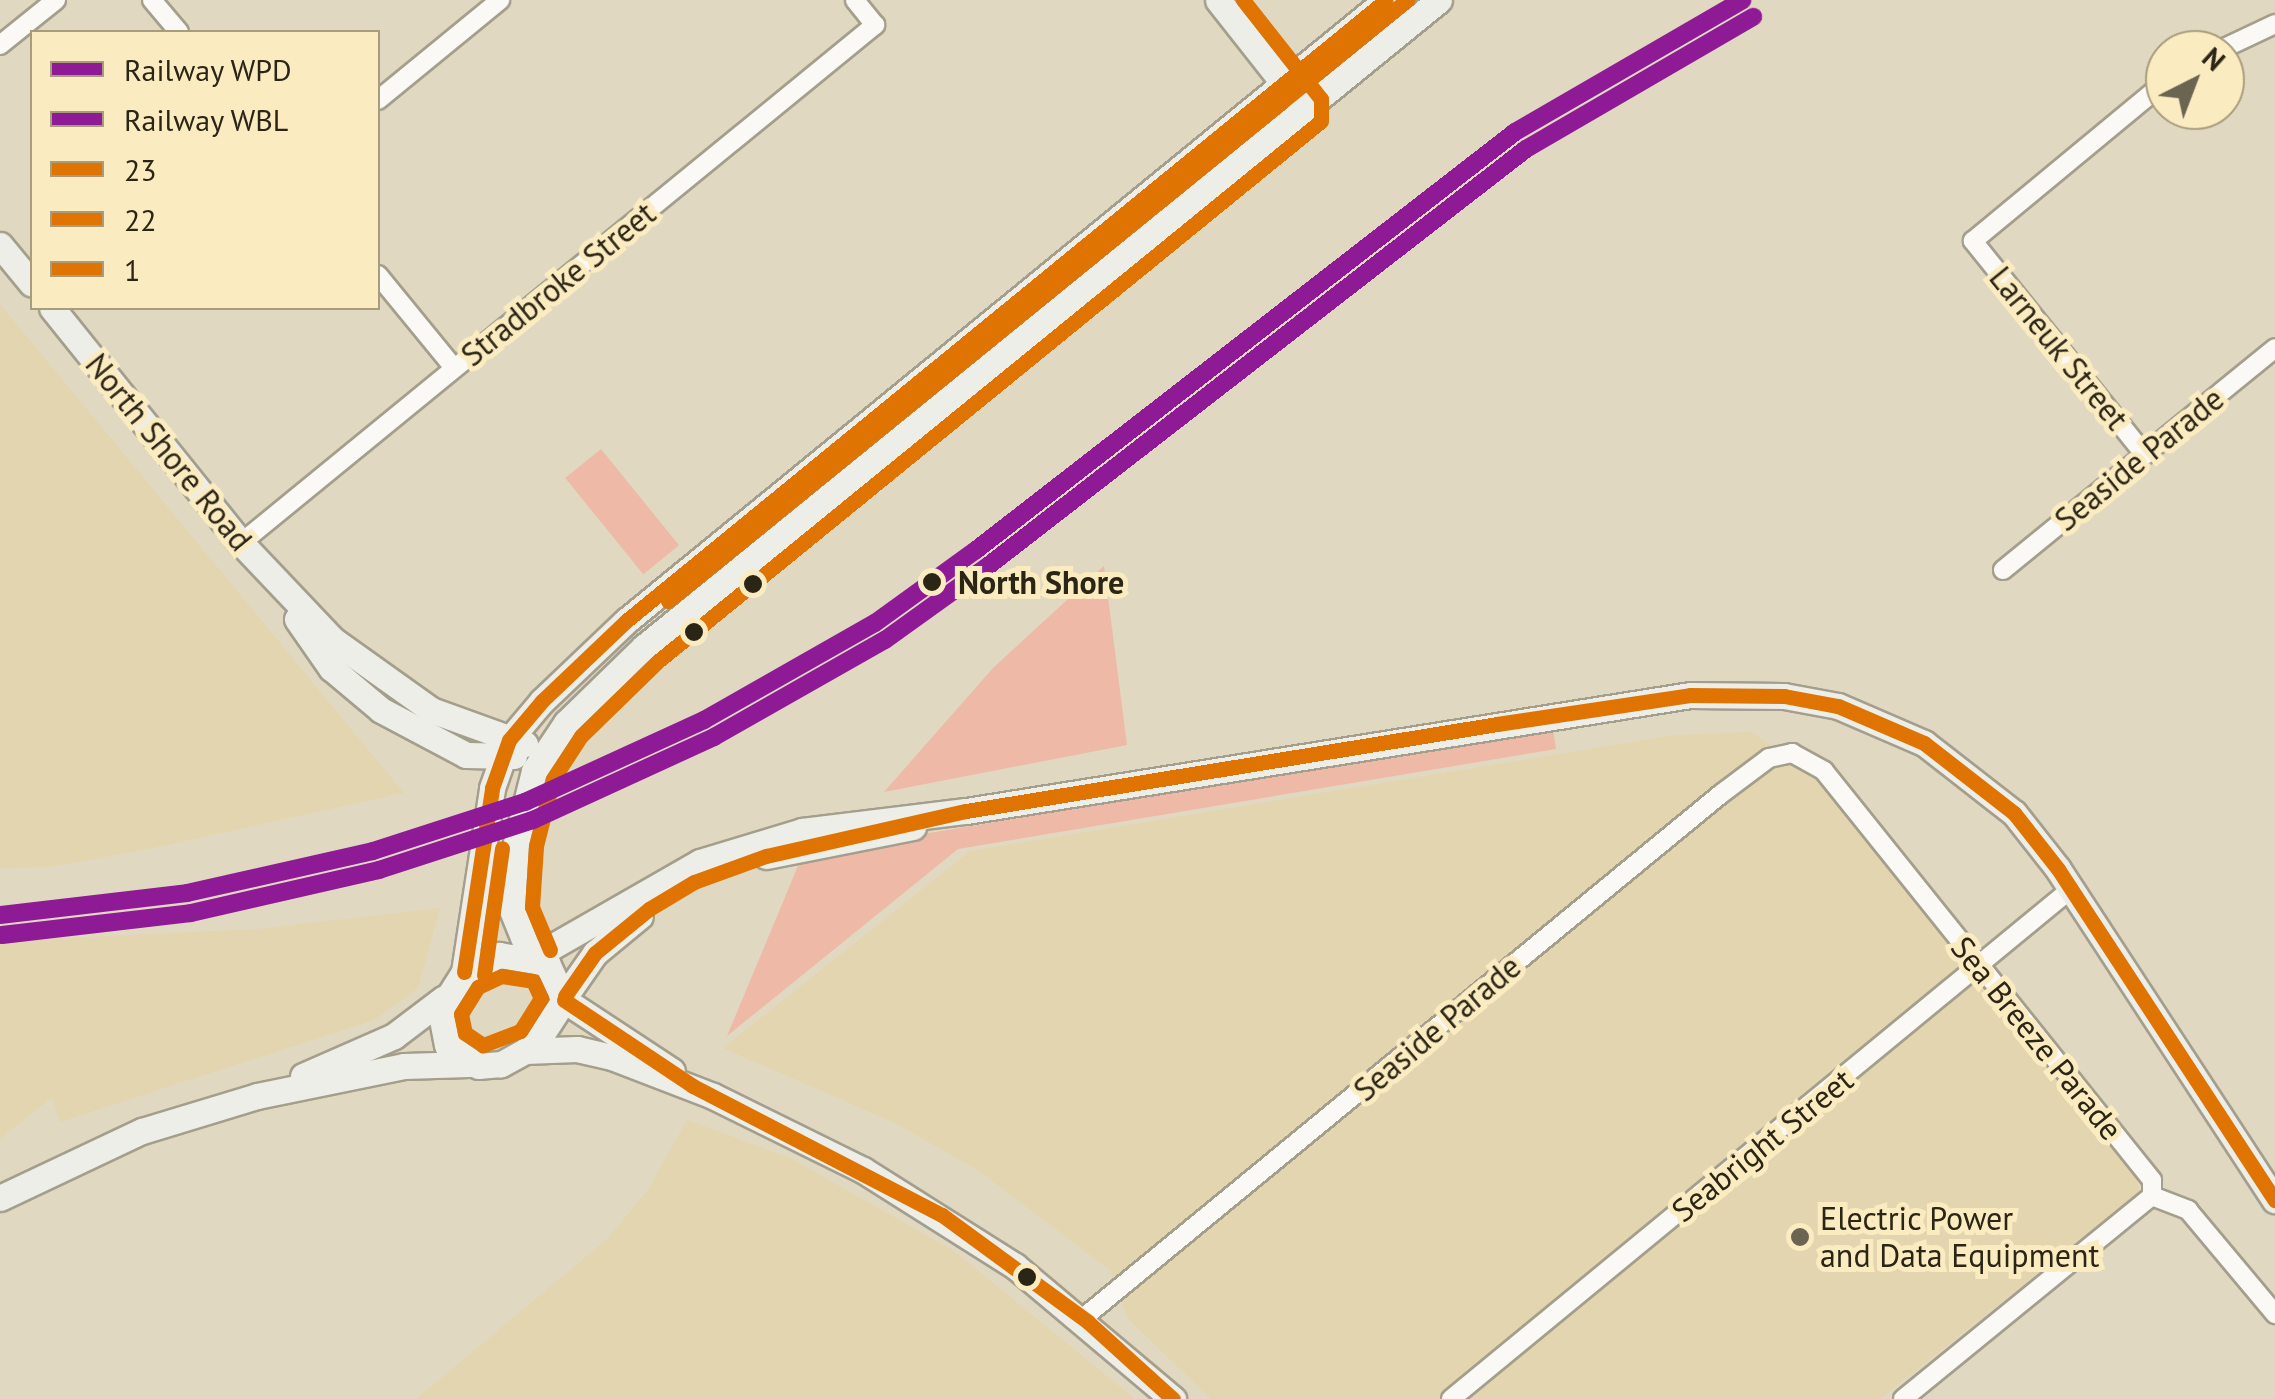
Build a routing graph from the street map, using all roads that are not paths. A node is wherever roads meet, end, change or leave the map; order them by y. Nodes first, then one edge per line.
1 (56, 0) edge
2 (152, 0) edge
3 (500, 0) edge
4 (855, 0) edge
5 (1218, 0) edge
6 (1386, 0) edge
7 (1439, 0) edge
8 (2275, 24) edge
9 (177, 30) edge
10 (2245, 38) edge
11 (0, 45) edge
12 (1284, 84) junction
13 (380, 98) edge
14 (2145, 98) edge
15 (1304, 110) junction
16 (0, 244) edge
17 (380, 276) edge
18 (30, 282) edge
19 (54, 310) edge
20 (2274, 351) edge
21 (454, 368) junction
22 (2145, 454) junction
23 (241, 543) junction
24 (2003, 570) dead end
25 (505, 749) junction
26 (545, 749) junction
27 (1798, 754) joint
28 (966, 812) junction
29 (2071, 889) junction
30 (532, 957) junction
31 (1979, 966) junction
32 (464, 972) junction
33 (444, 998) junction
34 (565, 998) junction
35 (526, 1052) junction
36 (469, 1064) junction
37 (693, 1086) junction
38 (258, 1096) junction
39 (2152, 1196) junction
40 (0, 1198) edge
41 (2275, 1200) edge
42 (2275, 1314) edge
43 (1083, 1318) junction
44 (1172, 1399) edge
45 (1451, 1399) edge
46 (1903, 1399) edge

1 - 11 street
2 - 9 street
3 - 13 street
4 - 21 street, Stradbroke Street
5 - 12 main road
6 - 12 main road
7 - 15 main road
8 - 10 street
12 - 15 main road
12 - 25 main road
14 - 22 street, Larneuk Street
15 - 26 main road
16 - 18 main road
17 - 21 street
19 - 23 main road, North Shore Road
20 - 22 street, Seaside Parade
21 - 23 street, Stradbroke Street
22 - 24 street, Seaside Parade
23 - 25 main road, North Shore Road
25 - 26 main road, North Shore Road
25 - 32 main road
26 - 30 main road
27 - 31 street, Sea Breeze Parade
27 - 43 street, Seaside Parade
28 - 29 main road
28 - 30 main road
28 - 34 main road
29 - 31 street, Seabright Street
29 - 41 main road
30 - 32 main road
30 - 34 main road
31 - 39 street, Sea Breeze Parade
31 - 45 street, Seabright Street
32 - 33 main road
33 - 36 main road
33 - 38 main road
34 - 35 main road
34 - 37 main road
35 - 36 main road
35 - 37 main road
36 - 38 main road
37 - 43 main road
38 - 40 main road
39 - 42 street
39 - 46 street
43 - 44 main road

